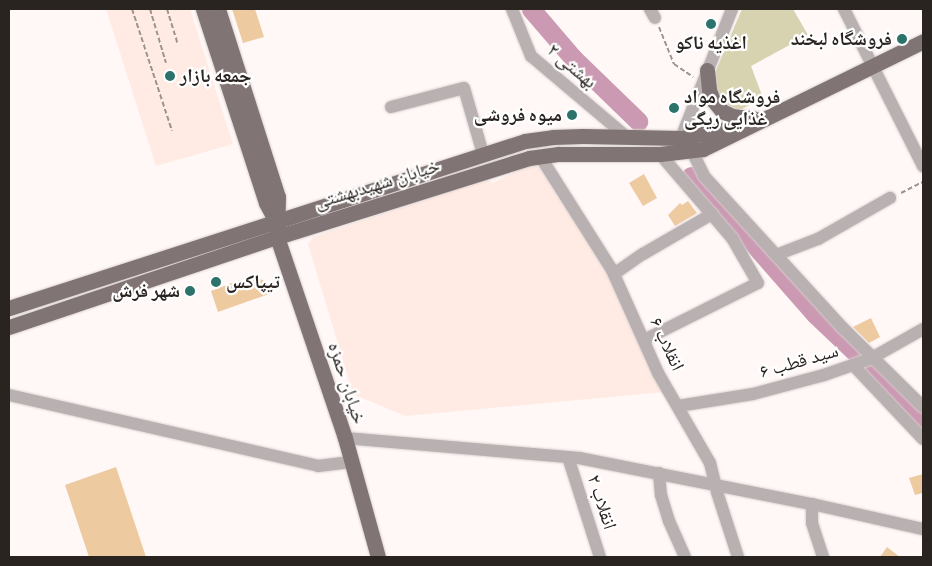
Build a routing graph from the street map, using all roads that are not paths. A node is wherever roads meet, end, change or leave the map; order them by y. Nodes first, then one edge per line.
1 (203, 9) edge
2 (218, 9) edge
3 (512, 9) edge
4 (732, 9) edge
5 (844, 9) edge
6 (923, 41) edge
7 (873, 66) junction
8 (704, 76) junction
9 (391, 107) dead end
10 (764, 121) junction
11 (628, 138) junction
12 (682, 138) junction
13 (686, 152) junction
14 (483, 154) junction
15 (660, 154) junction
16 (540, 156) junction
17 (923, 166) edge
18 (890, 198) road end
19 (712, 214) junction
20 (277, 229) junction
21 (776, 255) junction
22 (614, 274) junction
23 (9, 308) edge
24 (9, 327) edge
25 (923, 328) edge
26 (644, 340) junction
27 (873, 357) junction
28 (853, 365) junction
29 (9, 395) edge
30 (678, 406) junction
31 (923, 407) edge
32 (345, 438) junction
33 (923, 438) edge
34 (568, 457) junction
35 (351, 462) junction
36 (659, 473) junction
37 (715, 484) junction
38 (812, 504) junction
39 (923, 529) edge
40 (378, 557) edge
41 (600, 557) edge
42 (685, 557) edge
43 (738, 557) edge
44 (823, 557) edge

1 - 20 main road, خیابان حمزه
2 - 20 main road, خیابان حمزه
3 - 11 street, بهشتی ۲
4 - 8 street
5 - 7 street
6 - 7 main road, خیابان شهیدبهشتی
7 - 10 main road, خیابان شهیدبهشتی
7 - 17 street
8 - 10 main road
8 - 12 street
9 - 14 street
10 - 12 main road, خیابان شهیدبهشتی
10 - 13 main road, خیابان شهیدبهشتی
11 - 12 main road, خیابان شهیدبهشتی
11 - 14 main road, خیابان شهیدبهشتی
12 - 13 street
13 - 15 main road, خیابان شهیدبهشتی
13 - 21 street
14 - 20 main road, خیابان شهیدبهشتی
15 - 16 main road, خیابان شهیدبهشتی
15 - 19 street
16 - 20 main road, خیابان شهیدبهشتی
16 - 22 street, انقلاب ۶
18 - 21 street
19 - 22 street
19 - 26 street
20 - 23 main road, خیابان شهیدبهشتی
20 - 24 main road, خیابان شهیدبهشتی
20 - 32 main road, خیابان حمزه
21 - 27 street
22 - 26 street, انقلاب ۶
25 - 27 street, سید قطب ۶
26 - 30 street, انقلاب ۶
27 - 28 street, سید قطب ۶
27 - 31 street
28 - 30 street, سید قطب ۶
28 - 33 street
29 - 35 street
30 - 37 street, انقلاب ۶
32 - 34 street
32 - 35 main road, خیابان حمزه
34 - 36 street
34 - 41 street, انقلاب ۲
35 - 40 main road, خیابان حمزه
36 - 37 street
36 - 42 street
37 - 38 street
37 - 43 street, انقلاب ۶
38 - 39 street
38 - 44 street

